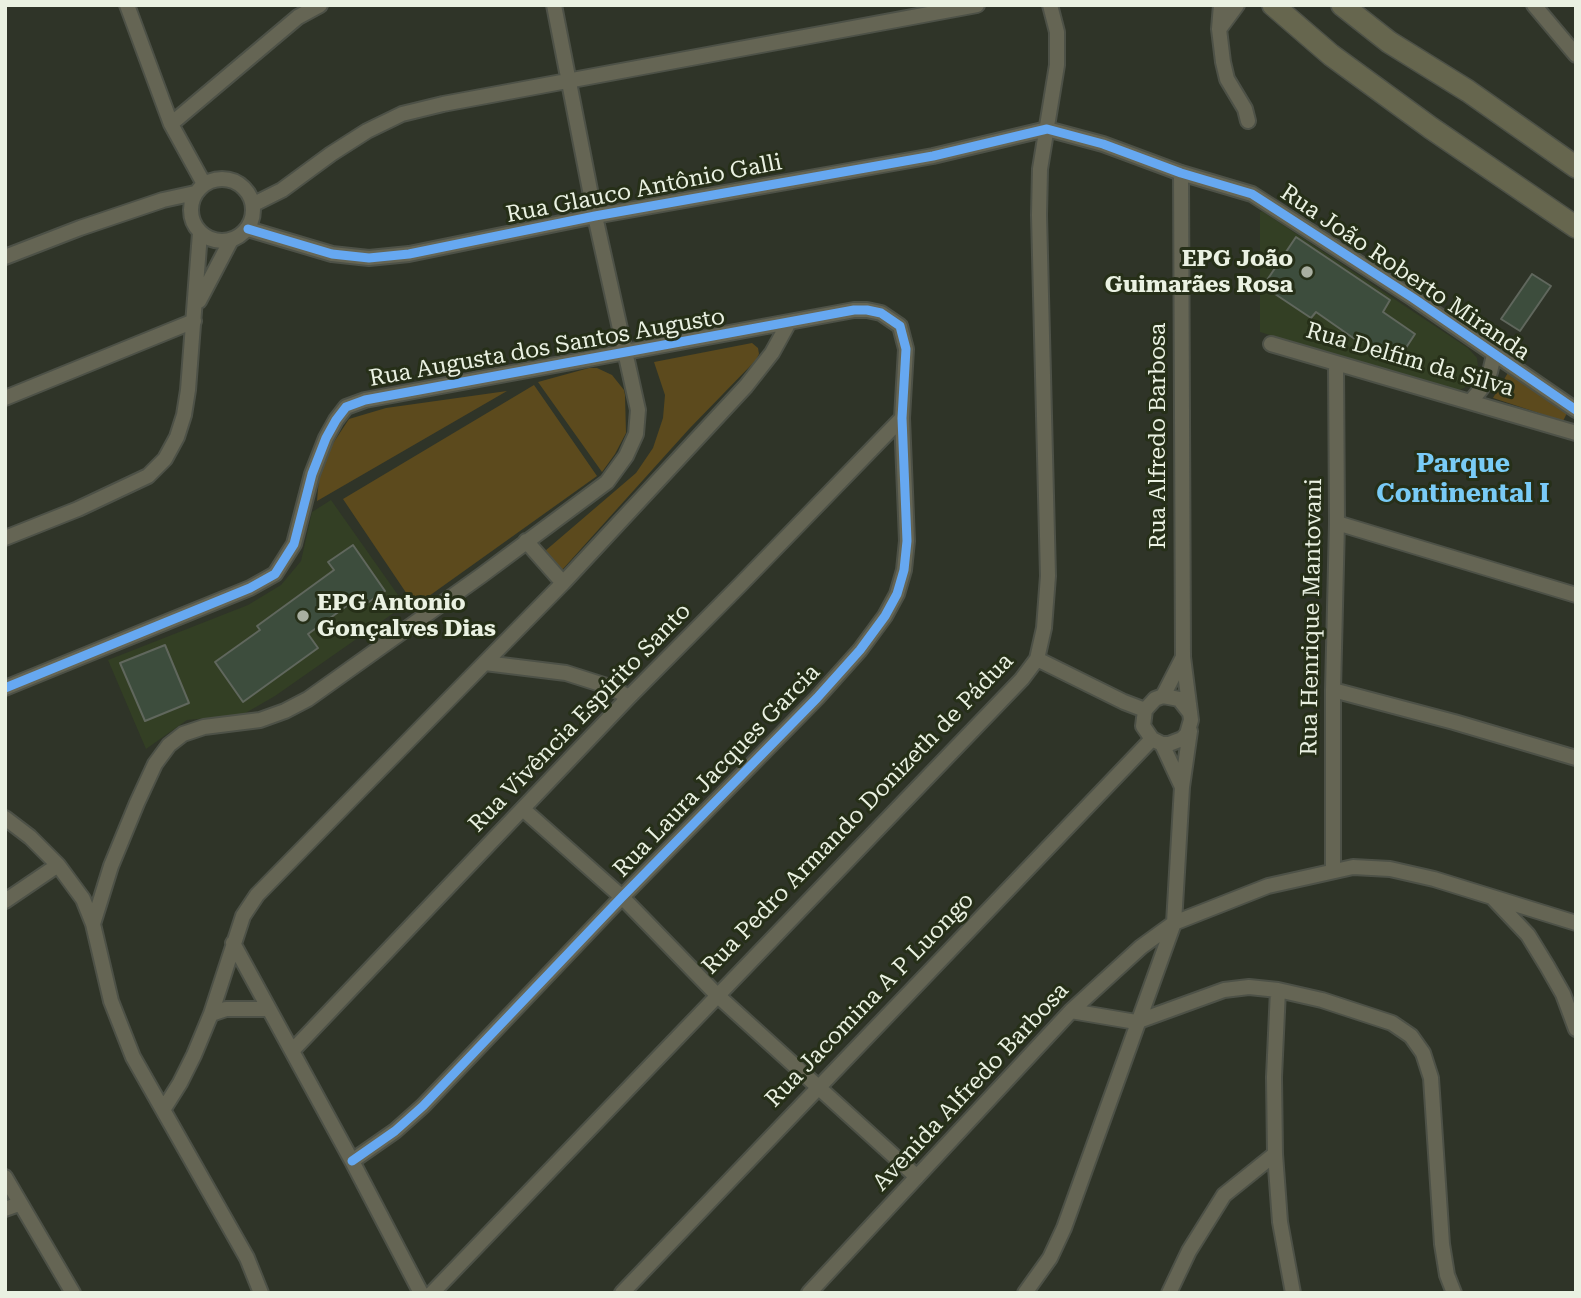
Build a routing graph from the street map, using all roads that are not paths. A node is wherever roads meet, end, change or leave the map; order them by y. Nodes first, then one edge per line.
1 (127, 5) edge
2 (320, 5) edge
3 (554, 5) edge
4 (977, 5) edge
5 (1050, 5) edge
6 (1221, 5) edge
7 (1237, 5) edge
8 (1273, 5) edge
9 (1342, 5) edge
10 (1534, 5) edge
11 (1219, 29) junction
12 (1576, 55) edge
13 (570, 82) junction
14 (1248, 121) dead end
15 (171, 124) junction
16 (1047, 129) junction
17 (1576, 167) edge
18 (1181, 173) junction
19 (200, 188) junction
20 (254, 204) junction
21 (595, 216) junction
22 (1576, 227) edge
23 (248, 229) junction
24 (200, 233) junction
25 (230, 240) junction
26 (5, 257) edge
27 (196, 306) junction
28 (892, 319) joint
29 (194, 321) junction
30 (788, 324) junction
31 (1271, 344) dead end
32 (624, 352) junction
33 (1494, 355) junction
34 (1336, 364) junction
35 (5, 398) edge
36 (1471, 401) junction
37 (1576, 410) edge
38 (902, 418) junction
39 (1576, 433) edge
40 (1337, 523) junction
41 (5, 538) edge
42 (526, 541) junction
43 (564, 583) junction
44 (1576, 595) edge
45 (1183, 657) junction
46 (1037, 659) junction
47 (485, 663) junction
48 (5, 688) edge
49 (1333, 690) junction
50 (1163, 696) junction
51 (629, 697) junction
52 (1145, 710) junction
53 (1190, 713) junction
54 (1190, 728) junction
55 (1157, 741) junction
56 (1576, 758) edge
57 (1182, 787) junction
58 (524, 810) junction
59 (5, 818) edge
60 (58, 865) junction
61 (1333, 870) junction
62 (622, 897) junction
63 (1493, 898) junction
64 (5, 901) edge
65 (1174, 923) junction
66 (1576, 923) edge
67 (93, 924) junction
68 (233, 943) junction
69 (1278, 990) junction
70 (717, 995) junction
71 (269, 1009) junction
72 (1071, 1012) junction
73 (211, 1014) junction
74 (1136, 1022) junction
75 (1576, 1029) edge
76 (292, 1051) junction
77 (817, 1087) junction
78 (163, 1110) junction
79 (1275, 1154) junction
80 (352, 1161) junction
81 (5, 1177) edge
82 (917, 1177) junction
83 (19, 1204) junction
84 (5, 1209) edge
85 (73, 1293) edge
86 (261, 1293) edge
87 (421, 1293) edge
88 (432, 1293) edge
89 (622, 1293) edge
90 (809, 1293) edge
91 (1025, 1293) edge
92 (1170, 1293) edge
93 (1293, 1293) edge
94 (1454, 1293) edge

1 - 15 street
2 - 15 street
3 - 13 street
4 - 13 street
5 - 16 street
6 - 11 street
7 - 11 street
8 - 22 main road
9 - 17 main road
10 - 12 street
11 - 14 street
13 - 20 street
13 - 21 street
15 - 19 street
16 - 18 street, Rua João Roberto Miranda
16 - 21 street, Rua Glauco Antônio Galli
16 - 46 street, Rua Pedro Armando Donizeth de Pádua
18 - 33 street, Rua João Roberto Miranda
18 - 45 street, Rua Alfredo Barbosa
19 - 20 street
19 - 24 street
19 - 26 street
20 - 23 street
21 - 23 street, Rua Glauco Antônio Galli
21 - 32 street
23 - 25 street
24 - 25 street
24 - 27 street
25 - 27 street
27 - 29 street
28 - 30 street, Rua Augusta dos Santos Augusto
28 - 38 street, Rua Laura Jacques Garcia
29 - 35 street
29 - 41 street
30 - 32 street, Rua Augusta dos Santos Augusto
30 - 43 street
31 - 34 street, Rua Delfim da Silva
32 - 42 street
32 - 48 street, Rua Augusta dos Santos Augusto
33 - 36 street
33 - 37 street, Rua João Roberto Miranda
34 - 36 street, Rua Delfim da Silva
34 - 40 street, Rua Henrique Mantovani
36 - 39 street, Rua Delfim da Silva
38 - 51 street, Rua Vivência Espírito Santo
38 - 62 street, Rua Laura Jacques Garcia
40 - 44 street
40 - 49 street, Rua Henrique Mantovani
42 - 43 street
42 - 67 street
43 - 47 street
45 - 50 street, Rua Alfredo Barbosa
45 - 53 street, Rua Alfredo Barbosa
46 - 52 street
46 - 70 street, Rua Pedro Armando Donizeth de Pádua
47 - 51 street
47 - 68 street
49 - 56 street
49 - 61 street, Rua Henrique Mantovani
50 - 52 street
50 - 53 street
51 - 58 street, Rua Vivência Espírito Santo
52 - 55 street
53 - 54 street
54 - 55 street
54 - 57 street
55 - 57 street
55 - 77 street, Rua Jacomina A P Luongo
57 - 65 street
58 - 62 street
58 - 76 street, Rua Vivência Espírito Santo
59 - 60 street
60 - 64 street
60 - 67 street
61 - 63 street, Avenida Alfredo Barbosa
61 - 65 street, Avenida Alfredo Barbosa
62 - 70 street
62 - 80 street, Rua Laura Jacques Garcia
63 - 66 street, Avenida Alfredo Barbosa
63 - 75 street
65 - 72 street, Avenida Alfredo Barbosa
65 - 74 street
67 - 78 street
68 - 71 street
68 - 73 street
69 - 74 street
69 - 79 street
69 - 94 street
70 - 77 street
70 - 88 street, Rua Pedro Armando Donizeth de Pádua
71 - 73 street
71 - 76 street
72 - 74 street
72 - 82 street, Avenida Alfredo Barbosa
73 - 78 street
74 - 91 street
76 - 80 street
77 - 82 street
77 - 89 street, Rua Jacomina A P Luongo
78 - 86 street
79 - 92 street
79 - 93 street
80 - 87 street
81 - 83 street
82 - 90 street, Avenida Alfredo Barbosa
83 - 84 street
83 - 85 street

